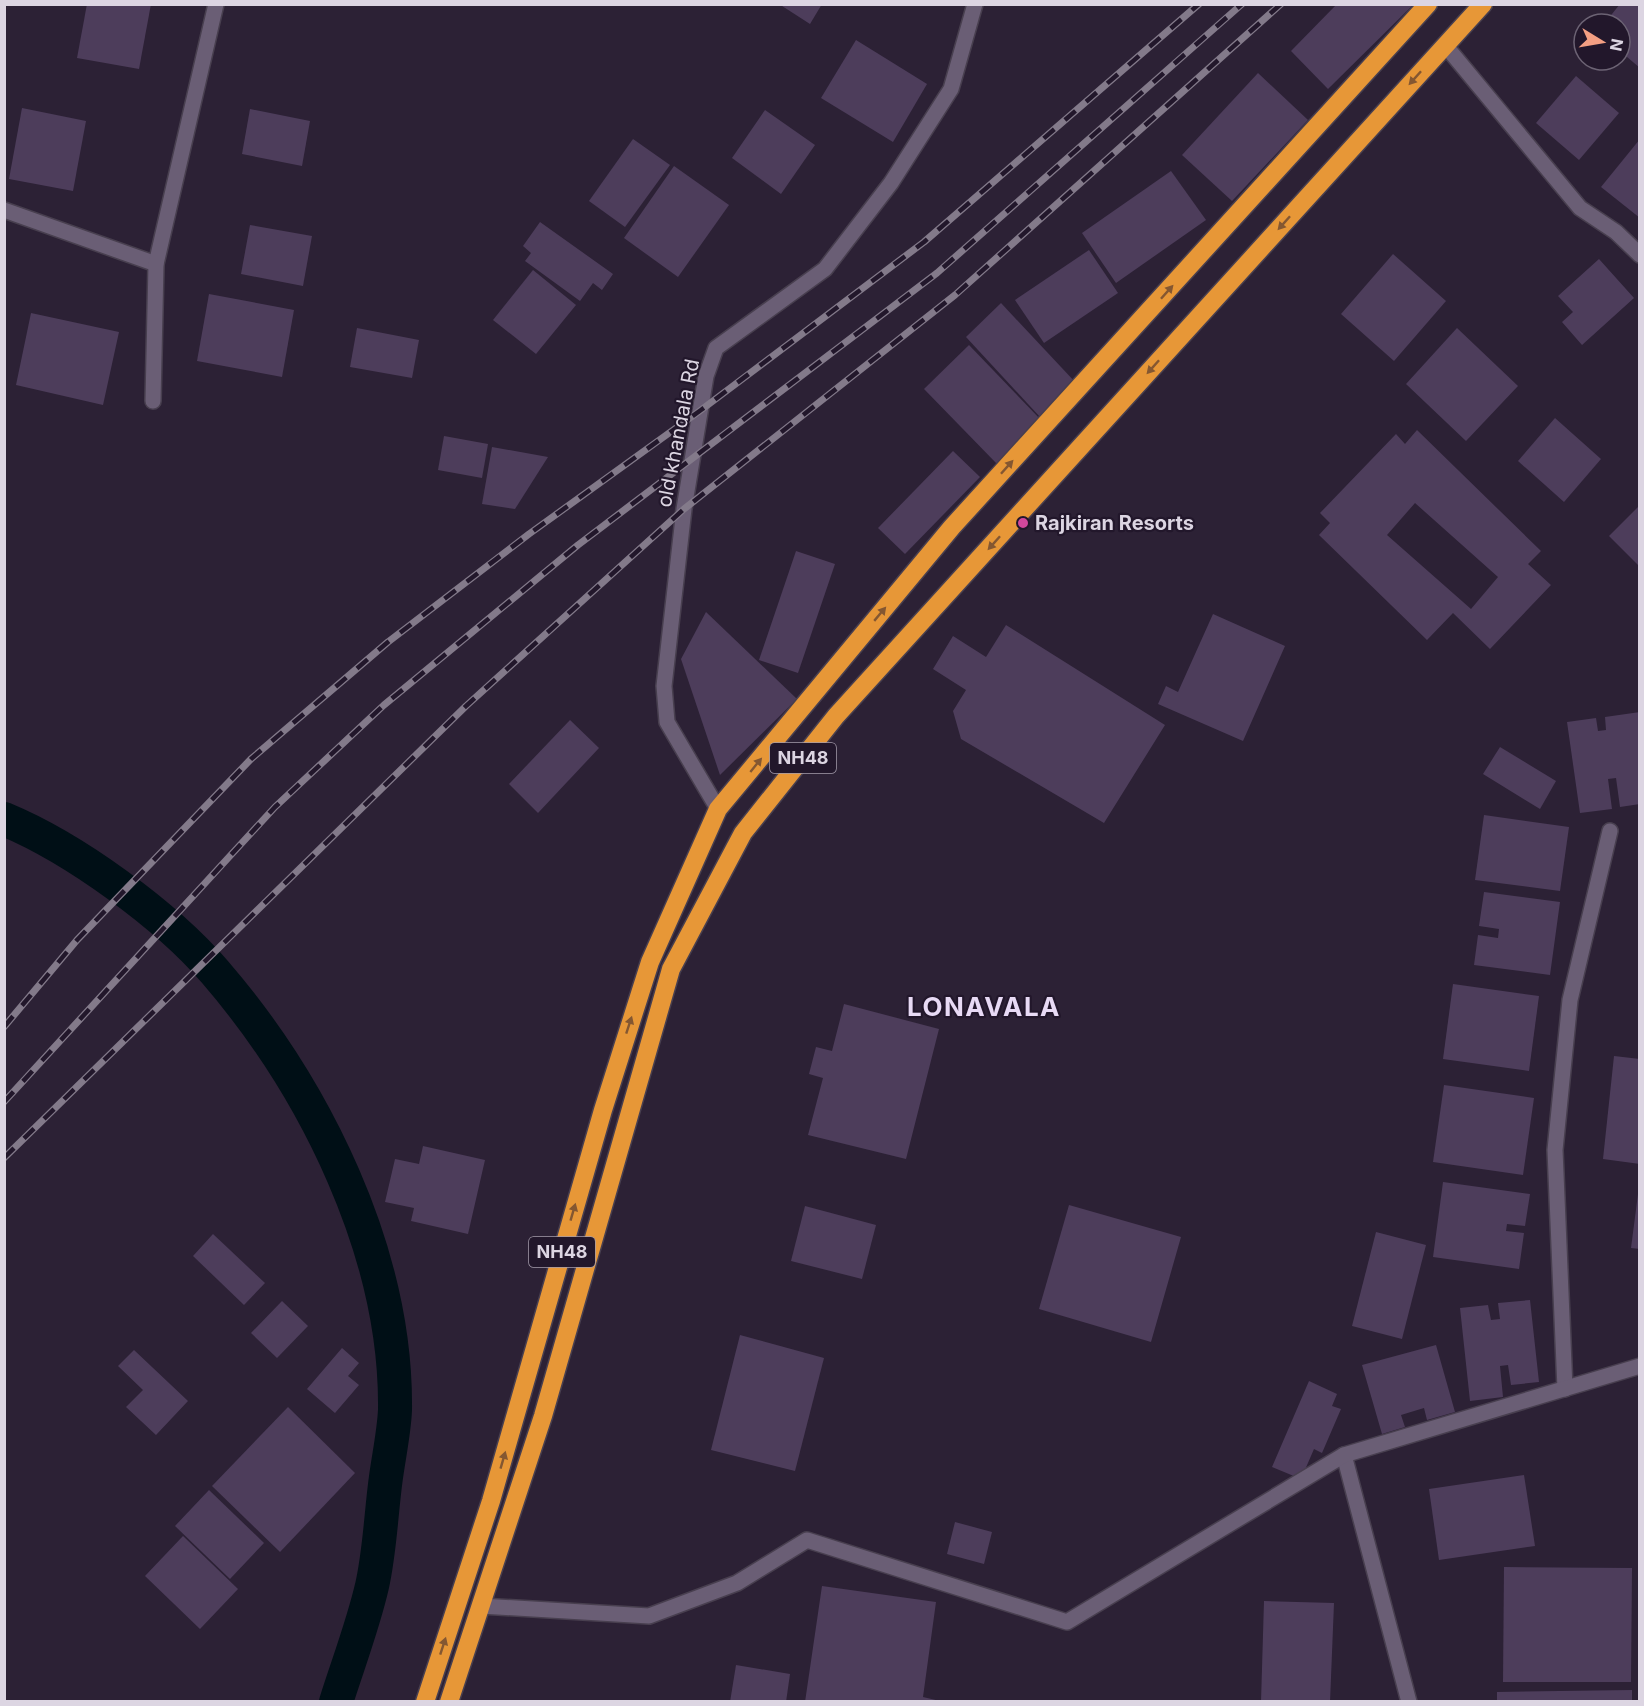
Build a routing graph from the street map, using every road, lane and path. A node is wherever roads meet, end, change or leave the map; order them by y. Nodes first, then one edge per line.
1 (216, 4) edge
2 (975, 4) edge
3 (1428, 4) edge
4 (1483, 4) edge
5 (1445, 45) junction
6 (4, 210) edge
7 (1640, 255) edge
8 (156, 264) junction
9 (153, 401) dead end
10 (718, 809) junction
11 (1610, 831) dead end
12 (1640, 1366) edge
13 (1565, 1389) junction
14 (1344, 1455) junction
15 (481, 1606) junction
16 (425, 1701) edge
17 (449, 1701) edge
18 (1409, 1701) edge

1 - 8 street
2 - 10 street, old khandala Rd
10 -> 3 highway, NH48
4 - 5 highway, NH48
5 - 7 street
5 -> 15 highway, NH48
6 - 8 street
8 - 9 street
16 -> 10 highway, NH48
11 - 13 street
12 - 13 street
13 - 14 street
14 - 15 street
14 - 18 street
15 - 17 highway, NH48

